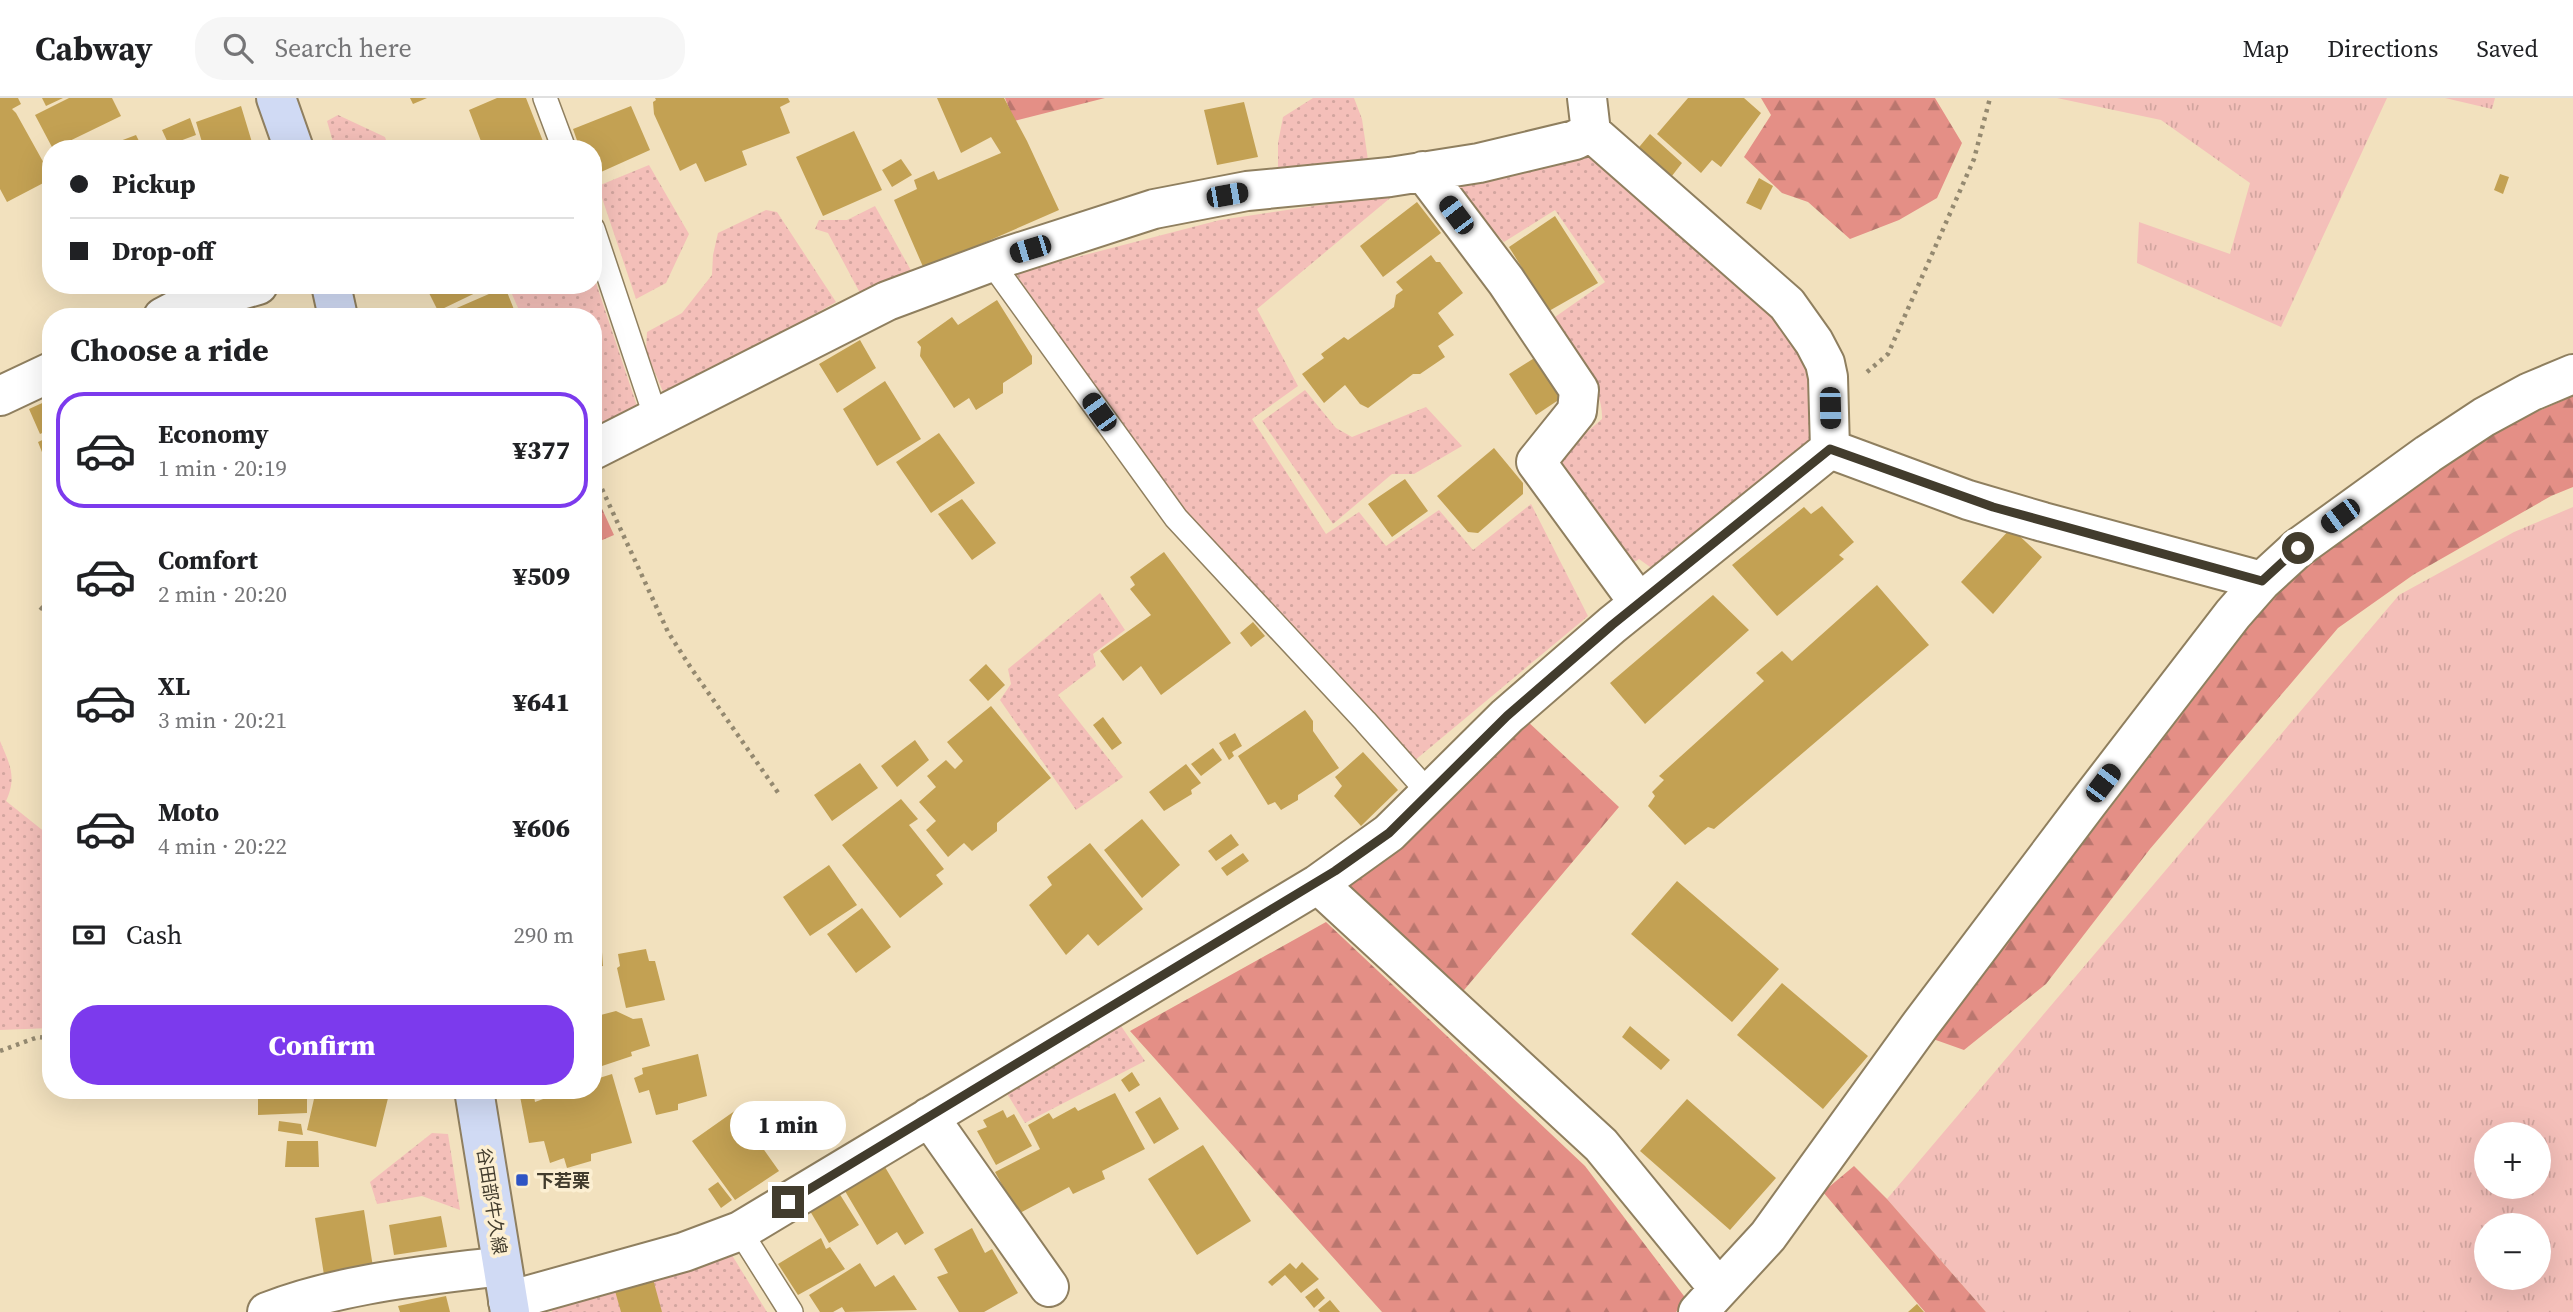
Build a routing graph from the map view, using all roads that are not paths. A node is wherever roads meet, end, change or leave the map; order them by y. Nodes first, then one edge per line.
1 (276, 98) edge
2 (545, 98) edge
3 (1589, 115) edge
4 (291, 140) edge
5 (561, 140) edge
6 (1423, 172) junction
7 (602, 256) edge
8 (991, 262) junction
9 (227, 294) edge
10 (180, 308) edge
11 (2573, 374) edge
12 (42, 376) edge
13 (0, 396) edge
14 (656, 418) junction
15 (1830, 449) junction
16 (602, 460) edge
17 (2262, 581) junction
18 (1639, 603) junction
19 (1429, 793) junction
20 (1318, 884) junction
21 (475, 1099) edge
22 (929, 1117) junction
23 (740, 1231) junction
24 (1049, 1287) dead end
25 (507, 1293) edge
26 (1708, 1301) edge
27 (267, 1312) edge
28 (791, 1312) edge

1 - 4 main road
2 - 5 lane
3 - 6 street
3 - 15 street
6 - 8 street
6 - 18 street
7 - 14 lane
8 - 14 street
8 - 19 lane
9 - 10 street
11 - 17 street
12 - 13 street
14 - 16 street
15 - 17 street
15 - 18 street
17 - 26 street
18 - 19 street
19 - 20 street
20 - 22 street
20 - 26 street
21 - 25 main road, 谷田部牛久線
22 - 23 street
22 - 24 street
23 - 25 street
23 - 28 lane
25 - 27 street

